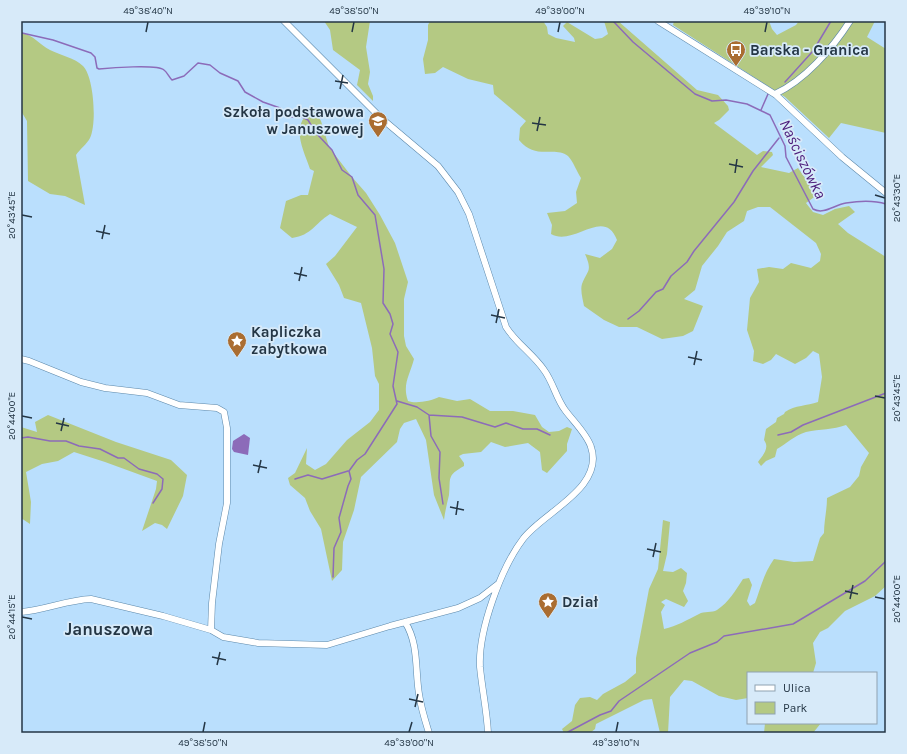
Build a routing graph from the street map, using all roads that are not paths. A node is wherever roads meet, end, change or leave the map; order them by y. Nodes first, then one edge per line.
1 (284, 21) edge
2 (658, 21) edge
3 (850, 21) edge
4 (776, 95) junction
5 (886, 193) edge
6 (21, 359) edge
7 (498, 584) junction
8 (21, 612) edge
9 (405, 622) junction
10 (211, 630) junction
11 (429, 733) edge
12 (488, 733) edge

1 - 7 street
2 - 4 street
3 - 4 street
4 - 5 street
6 - 10 street
7 - 9 street
7 - 12 street
8 - 10 street
9 - 10 street
9 - 11 street

